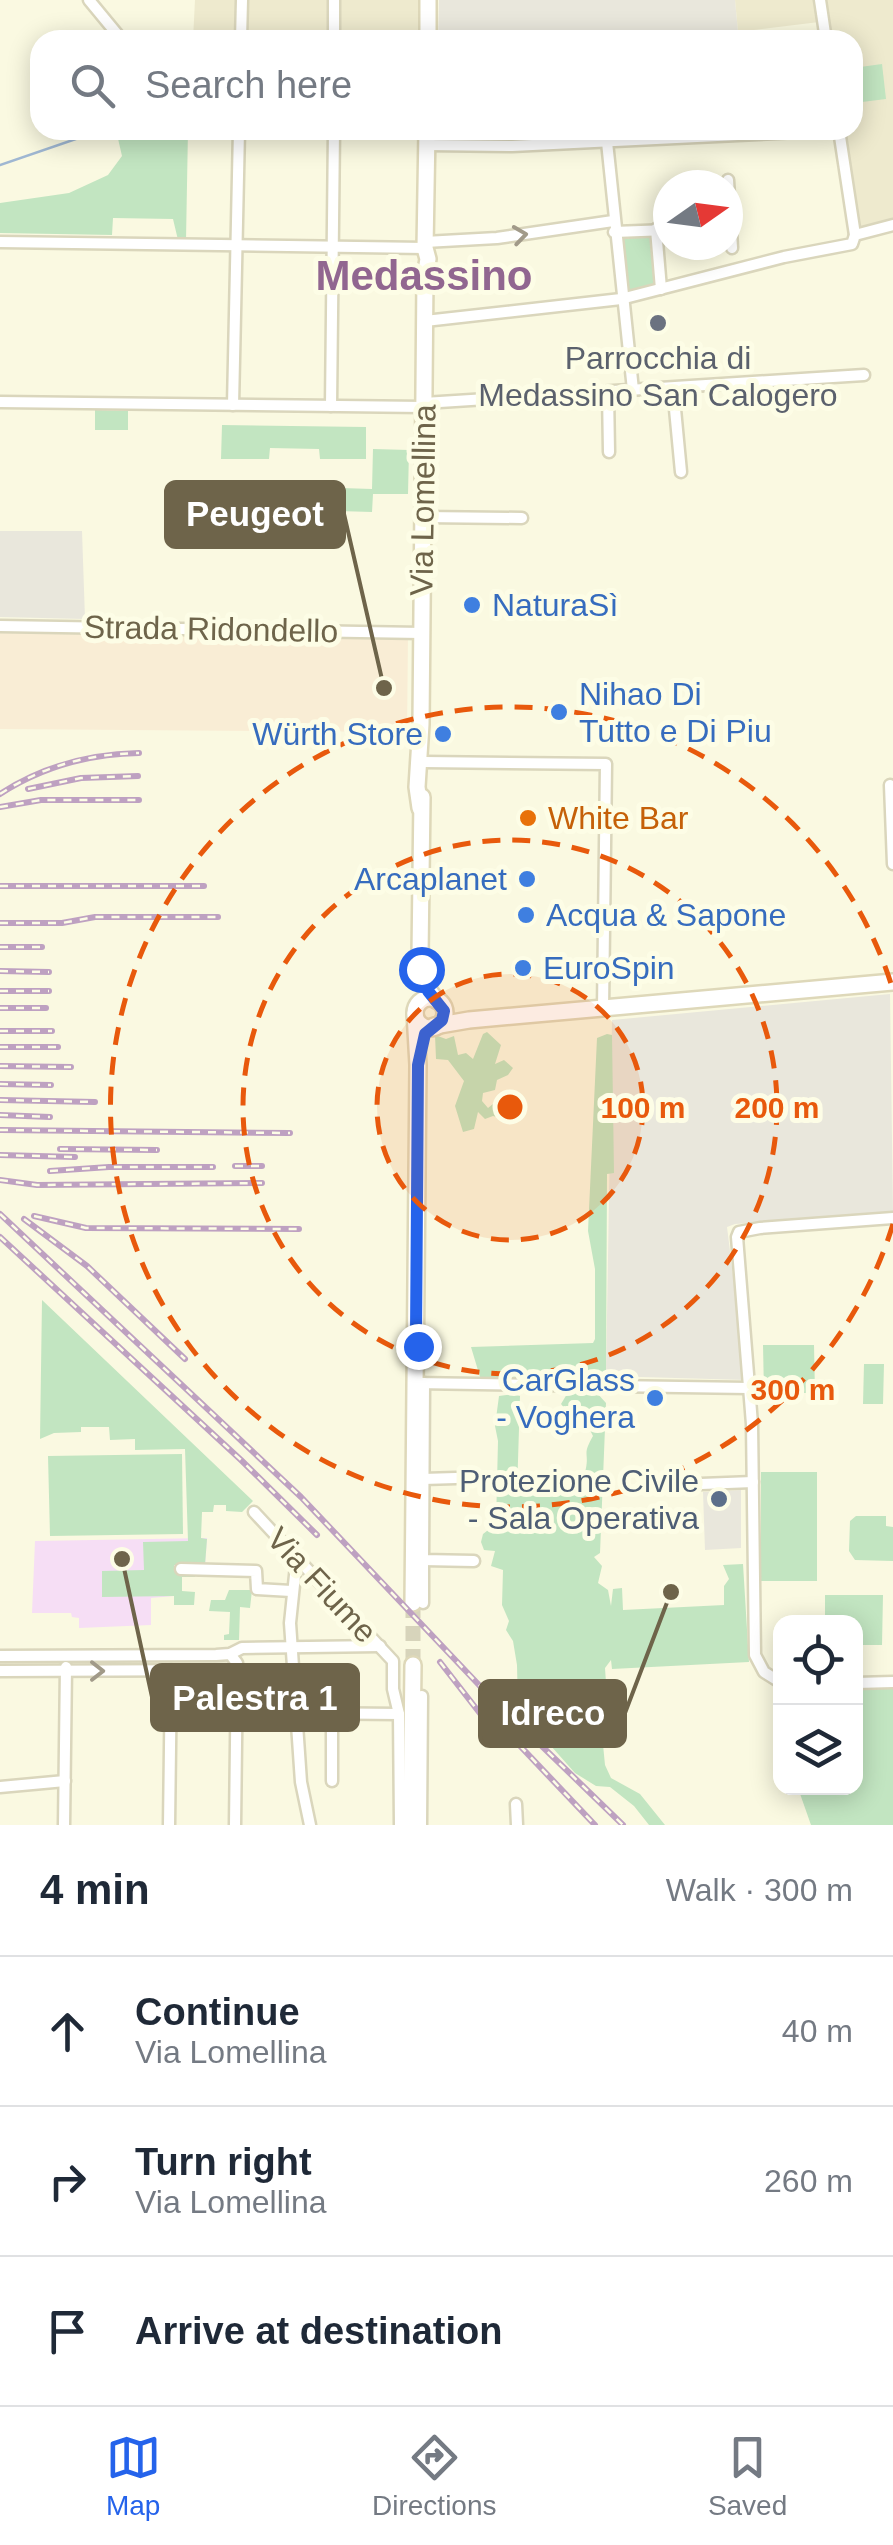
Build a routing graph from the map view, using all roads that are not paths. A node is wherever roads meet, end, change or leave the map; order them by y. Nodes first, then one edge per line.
1 (89, 0) edge
2 (242, 0) edge
3 (334, 0) edge
4 (428, 0) edge
5 (820, 0) edge
6 (114, 30) edge
7 (241, 30) edge
8 (334, 30) edge
9 (428, 30) edge
10 (824, 30) edge
11 (239, 140) edge
12 (334, 140) edge
13 (427, 140) edge
14 (517, 140) edge
15 (646, 140) edge
16 (840, 140) edge
17 (607, 142) junction
18 (893, 225) edge
19 (614, 226) junction
20 (653, 229) edge
21 (856, 235) junction
22 (0, 242) edge
23 (237, 245) junction
24 (333, 246) junction
25 (425, 246) junction
26 (661, 260) edge
27 (742, 260) edge
28 (747, 267) junction
29 (661, 288) junction
30 (620, 299) junction
31 (425, 321) junction
32 (864, 376) dead end
33 (673, 388) junction
34 (632, 390) junction
35 (608, 392) junction
36 (0, 402) edge
37 (234, 405) junction
38 (424, 405) junction
39 (332, 406) junction
40 (608, 452) dead end
41 (681, 472) dead end
42 (423, 517) junction
43 (522, 518) dead end
44 (0, 626) edge
45 (422, 633) junction
46 (421, 724) junction
47 (424, 762) junction
48 (890, 786) dead end
49 (420, 808) junction
50 (893, 864) edge
51 (419, 917) junction
52 (893, 982) edge
53 (440, 1003) junction
54 (602, 1008) junction
55 (416, 1010) junction
56 (469, 1020) junction
57 (433, 1027) junction
58 (418, 1065) junction
59 (893, 1218) edge
60 (420, 1383) junction
61 (749, 1388) junction
62 (423, 1478) junction
63 (456, 1478) dead end
64 (753, 1482) junction
65 (675, 1485) dead end
66 (254, 1512) dead end
67 (297, 1556) junction
68 (423, 1560) junction
69 (474, 1561) dead end
70 (181, 1569) dead end
71 (291, 1591) junction
72 (418, 1603) joint
73 (380, 1646) junction
74 (292, 1648) junction
75 (230, 1654) junction
76 (0, 1656) edge
77 (66, 1656) junction
78 (413, 1664) tunnel mouth
79 (171, 1670) junction
80 (0, 1671) edge
81 (66, 1671) junction
82 (236, 1674) junction
83 (773, 1678) edge
84 (893, 1682) edge
85 (863, 1683) edge
86 (422, 1696) dead end
87 (297, 1713) junction
88 (332, 1714) junction
89 (399, 1714) junction
90 (236, 1716) junction
91 (279, 1717) dead end
92 (65, 1781) junction
93 (332, 1781) dead end
94 (0, 1787) edge
95 (516, 1804) dead end
96 (64, 1825) edge
97 (170, 1825) edge
98 (235, 1825) edge
99 (310, 1825) edge
100 (400, 1825) edge
101 (411, 1825) edge
102 (421, 1825) edge
103 (517, 1825) edge

1 - 6 street
2 - 7 street
3 - 8 street
4 - 9 main road
5 - 10 street
11 - 23 street
12 - 24 street
13 - 25 main road, Via Lomellina
14 - 17 street
15 - 17 street
16 - 21 street
17 - 19 street
18 - 21 street
19 - 20 street
25 -> 19 street
19 - 30 street
21 - 28 street
22 - 23 street
23 - 24 street
23 - 37 street
24 - 25 street
24 - 39 street
25 - 31 main road, Via Lomellina
26 - 29 street
27 - 28 street
28 - 29 street
29 - 30 street
30 - 31 street
30 - 34 street
31 - 38 main road, Via Lomellina
32 - 33 street
33 - 34 street
33 - 41 street
34 - 35 street
35 - 38 street
35 - 40 street
36 - 37 street
37 - 39 street
38 - 39 street
38 - 42 main road, Via Lomellina
42 - 43 street
42 - 45 main road, Via Lomellina
44 - 45 street, Strada Ridondello
45 - 46 main road, Via Lomellina
46 - 47 main road, Via Lomellina
46 - 49 main road, Via Lomellina
47 - 49 main road, Via Lomellina
47 - 54 street
48 - 50 street
49 - 51 main road, Via Lomellina
51 - 53 main road, Via Lomellina
51 - 55 main road, Via Lomellina
52 - 54 main road
53 - 55 main road
53 - 56 main road
53 - 57 main road, Via Lomellina
54 - 56 main road
55 - 57 main road
55 - 58 main road, Via Lomellina
56 - 57 main road
57 - 58 main road, Via Lomellina
58 - 60 main road, Via Lomellina
59 - 61 street
60 - 61 street
60 - 62 street, Via Lomellina
60 - 72 main road, Via Lomellina
61 - 64 street
62 - 63 street
62 - 68 street, Via Lomellina
64 - 65 street
64 - 83 street
66 - 67 street, Via Fiume
67 - 71 street
67 - 73 street, Via Fiume
68 - 69 street
68 - 72 street, Via Lomellina
70 - 71 street
71 - 74 street
73 - 74 street
73 - 89 street, Via Fiume
74 - 75 street
74 - 87 street
75 - 77 street
75 - 82 street
76 - 77 street
77 - 81 street
78 - 101 main road
81 -> 79 street
79 - 82 street
79 - 97 street
80 - 81 street
81 - 92 street
82 - 90 street
84 - 85 street
86 - 102 street
87 - 88 street
87 - 99 street
88 - 89 street
88 - 93 street
89 - 100 street
90 - 91 street
90 - 98 street
92 - 94 street
92 - 96 street
95 - 103 street

